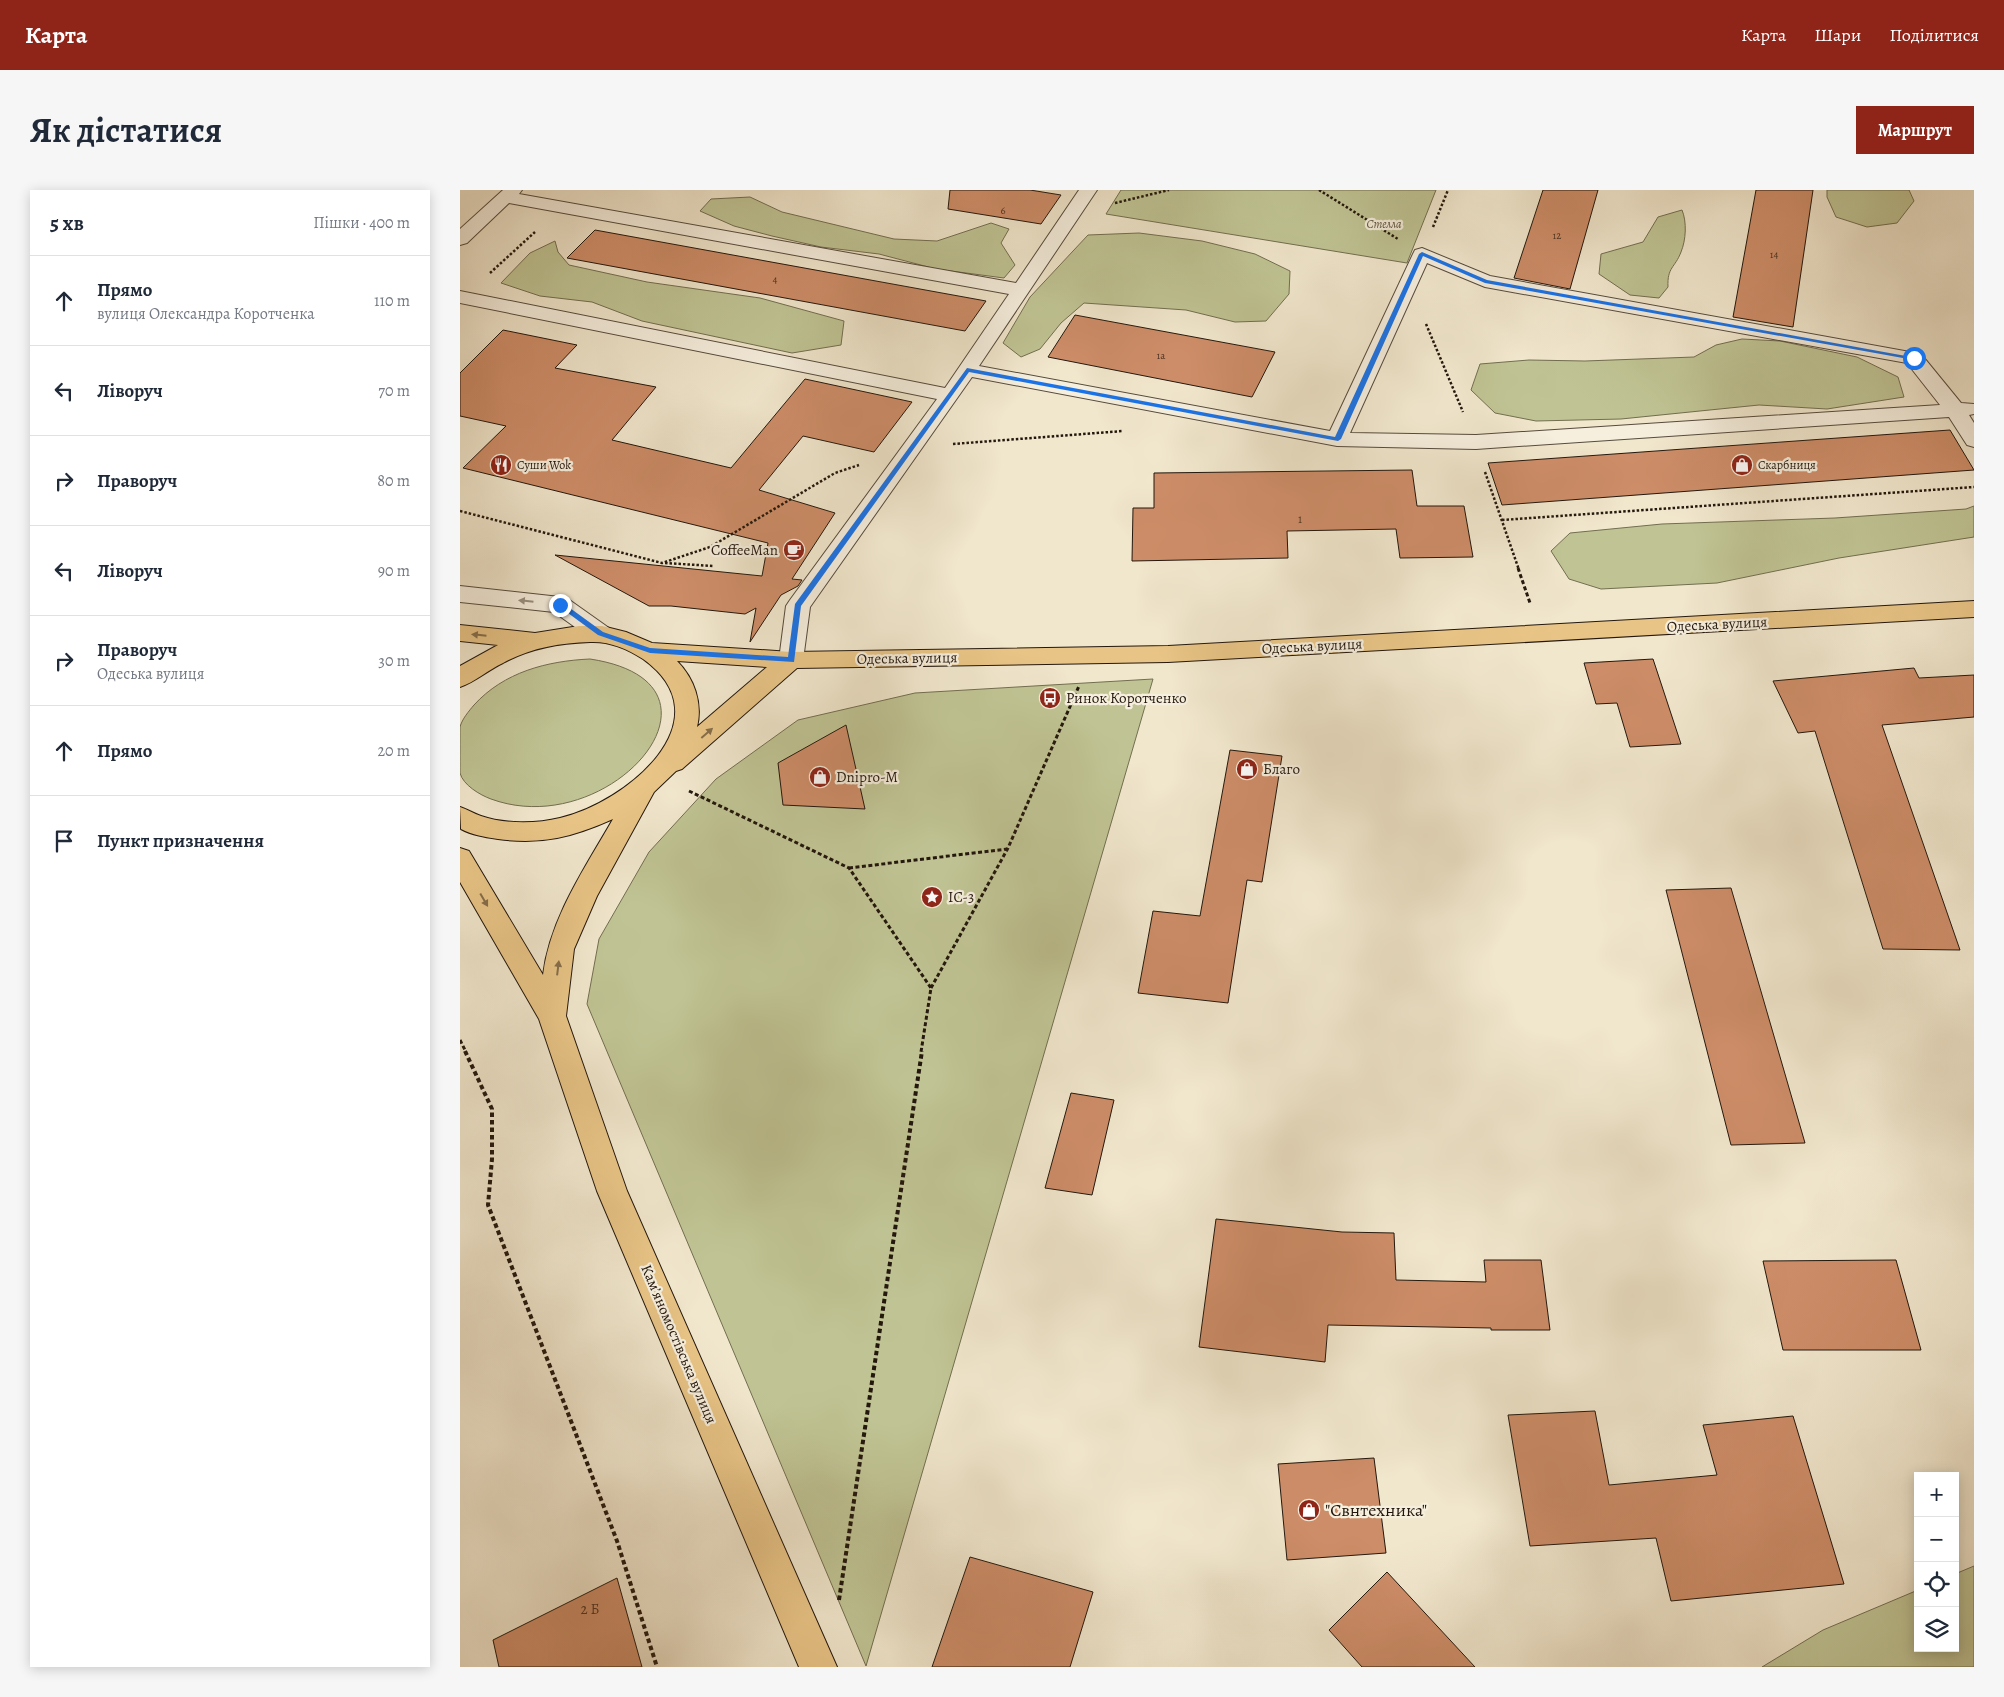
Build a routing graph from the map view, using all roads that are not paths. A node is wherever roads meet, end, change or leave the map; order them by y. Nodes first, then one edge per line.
1 (1088, 190) edge
2 (510, 193) edge
3 (460, 212) edge
4 (485, 216) junction
5 (460, 239) edge
6 (1021, 290) junction
7 (462, 297) edge
8 (967, 370) junction
9 (950, 395) junction
10 (1965, 410) edge
11 (1338, 439) junction
12 (1974, 440) edge
13 (460, 594) edge
14 (1974, 610) edge
15 (460, 633) edge
16 (600, 634) junction
17 (534, 641) junction
18 (650, 651) junction
19 (791, 660) junction
20 (460, 678) edge
21 (650, 782) junction
22 (460, 817) edge
23 (460, 858) edge
24 (552, 1016) junction
25 (818, 1667) edge

1 - 6 street
2 - 4 street
2 - 6 street
3 - 4 street
4 - 5 street
6 - 8 street
7 - 9 street
8 - 9 street
8 - 11 street
9 - 19 street
10 - 11 street
10 - 11 street
10 - 12 street
16 -> 13 street
14 - 19 main road, Одеська вулиця
17 -> 15 main road
16 - 17 main road
16 - 18 main road
17 - 20 main road
18 - 19 main road, Одеська вулиця
18 - 21 main road
21 -> 19 main road
21 - 22 main road
24 -> 21 main road, Камʼяномостівська вулиця
23 -> 24 main road, Камʼяномостівська вулиця
24 - 25 main road, Камʼяномостівська вулиця

